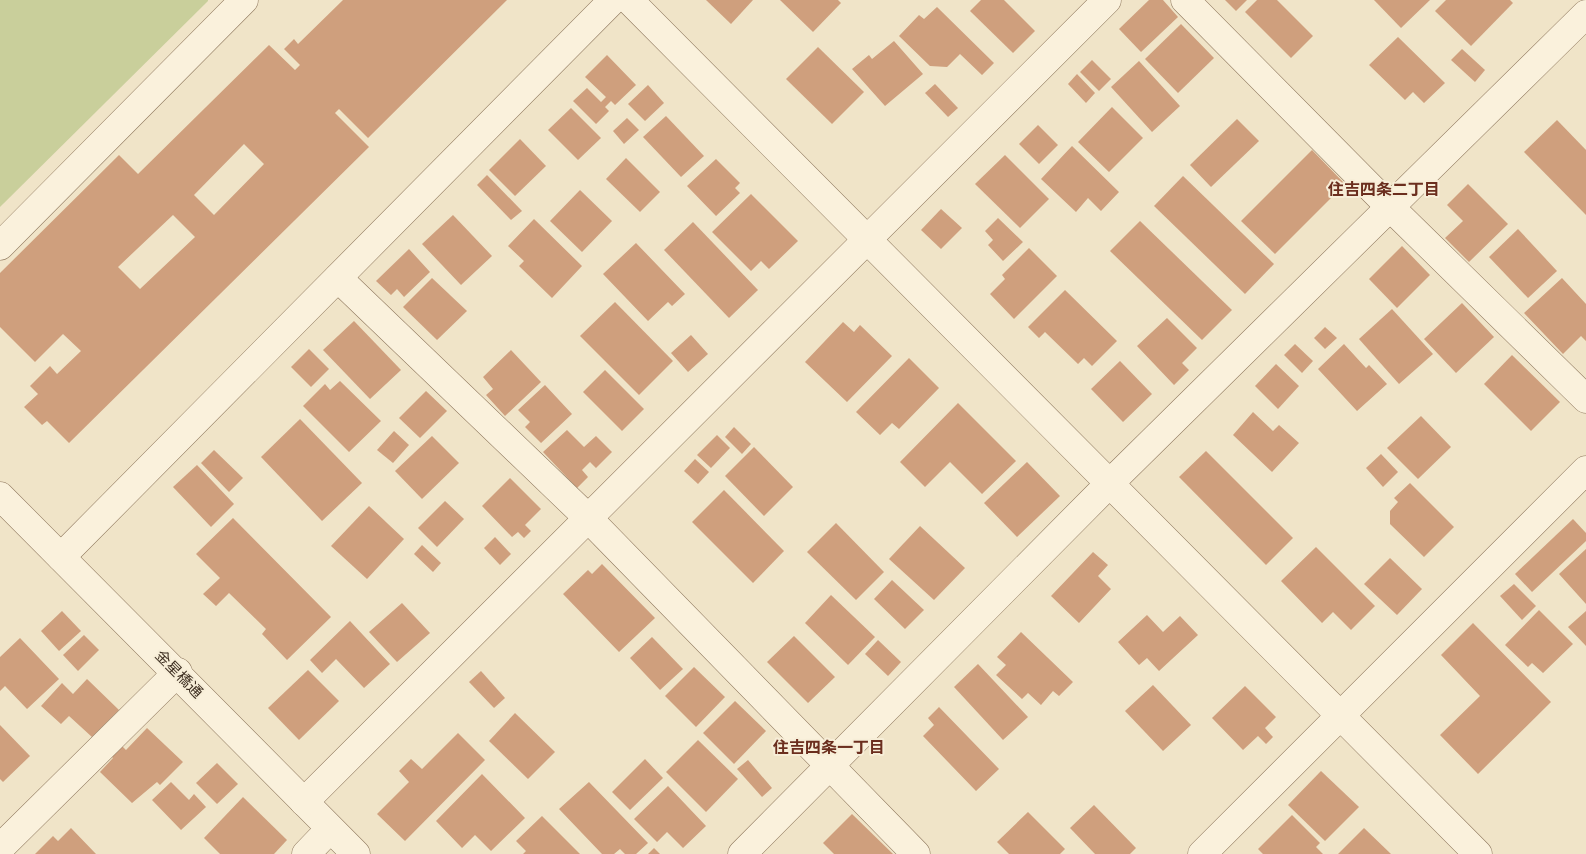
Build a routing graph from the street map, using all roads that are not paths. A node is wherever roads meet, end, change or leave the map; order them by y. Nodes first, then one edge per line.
1 (244, 0) edge
2 (613, 0) edge
3 (629, 0) edge
4 (1107, 0) edge
5 (1185, 0) edge
6 (1586, 14) edge
7 (1389, 206) junction
8 (867, 239) junction
9 (0, 246) edge
10 (338, 278) junction
11 (1586, 400) edge
12 (1586, 470) edge
13 (1110, 483) junction
14 (0, 496) edge
15 (588, 518) junction
16 (61, 557) junction
17 (178, 672) junction
18 (1341, 716) junction
19 (830, 767) junction
20 (304, 802) junction
21 (330, 829) junction
22 (0, 848) edge
23 (306, 854) edge
24 (356, 854) edge
25 (742, 854) edge
26 (916, 854) edge
27 (1202, 854) edge
28 (1478, 854) edge

1 - 9 street
2 - 10 street
3 - 8 street
4 - 8 street
5 - 7 street
6 - 7 street
7 - 11 street
7 - 13 street
8 - 13 street
8 - 15 street
10 - 15 street
10 - 16 street
12 - 18 street
13 - 18 street
13 - 19 street
14 - 16 street, 金星橋通
15 - 19 street
15 - 20 street
16 - 17 street, 金星橋通
17 - 20 street, 金星橋通
17 - 22 street
18 - 27 street
18 - 28 street
19 - 25 street
19 - 26 street
20 - 21 street, 金星橋通
21 - 23 street
21 - 24 street, 金星橋通

